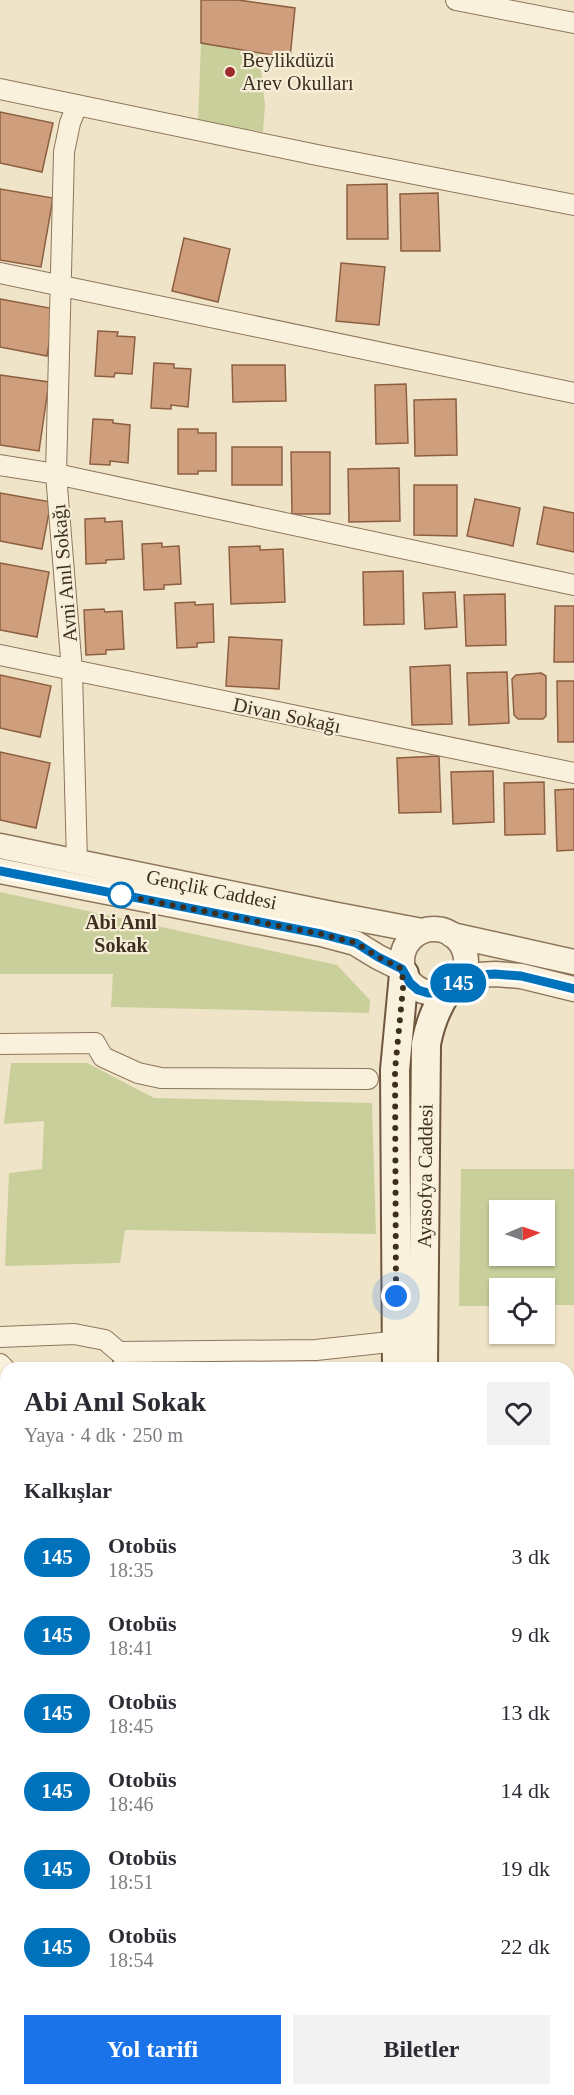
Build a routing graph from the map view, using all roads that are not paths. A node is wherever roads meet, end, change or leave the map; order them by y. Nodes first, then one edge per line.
1 (456, 0) edge
2 (574, 23) edge
3 (0, 89) edge
4 (77, 105) junction
5 (574, 205) edge
6 (0, 273) edge
7 (62, 285) junction
8 (574, 393) edge
9 (0, 465) edge
10 (56, 474) junction
11 (574, 585) edge
12 (0, 655) edge
13 (72, 670) junction
14 (574, 773) edge
15 (0, 846) edge
16 (77, 862) junction
17 (0, 871) edge
18 (422, 931) junction
19 (452, 935) junction
20 (574, 962) edge
21 (403, 972) junction
22 (456, 983) junction
23 (574, 989) edge
24 (0, 1044) edge
25 (368, 1079) dead end
26 (0, 1337) edge
27 (405, 1350) edge
28 (119, 1360) edge
29 (417, 1362) edge

1 - 2 street
3 - 4 street
4 - 5 street
4 - 7 street, Avni Anıl Sokağı
6 - 7 street
7 - 8 street
7 - 10 street, Avni Anıl Sokağı
9 - 10 street
10 - 11 street
10 - 13 street, Avni Anıl Sokağı
12 - 13 street, Divan Sokağı
13 - 14 street, Divan Sokağı
13 - 16 street, Avni Anıl Sokağı
15 - 16 street, Gençlik Caddesi
16 - 18 street, Gençlik Caddesi
17 - 21 street, Gençlik Caddesi
18 - 19 street
18 - 21 street
19 - 20 street
19 - 22 street
21 - 22 street
21 - 27 main road, Ayasofya Caddesi
22 - 23 street
22 - 27 main road, Ayasofya Caddesi
24 - 25 street
26 - 28 street
27 - 28 street
27 - 29 main road, Ayasofya Caddesi

